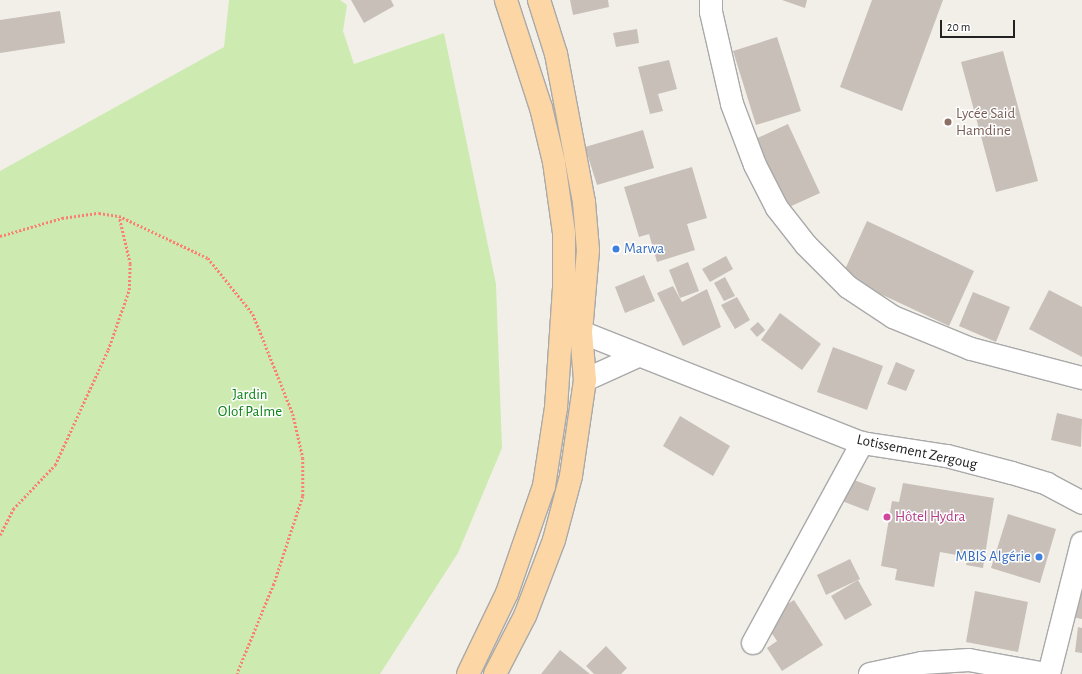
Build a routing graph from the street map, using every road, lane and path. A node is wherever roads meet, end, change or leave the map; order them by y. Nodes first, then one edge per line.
1 (506, 0) edge
2 (539, 0) edge
3 (711, 0) edge
4 (118, 216) junction
5 (0, 236) edge
6 (581, 332) junction
7 (640, 355) junction
8 (1082, 378) edge
9 (585, 380) junction
10 (862, 443) junction
11 (1082, 503) edge
12 (0, 535) edge
13 (1082, 543) edge
14 (753, 643) dead end
15 (237, 674) edge
16 (468, 674) edge
17 (495, 674) edge
18 (870, 674) edge
19 (1045, 674) edge
20 (1049, 674) edge

1 - 16 main road
2 - 6 main road
3 - 8 street
4 - 5 path
4 - 12 path
4 - 15 path
6 - 7 street, Lotissement Zergoug
6 - 9 main road
7 - 9 street
7 - 10 street, Lotissement Zergoug
9 - 17 main road
10 - 11 street, Lotissement Zergoug
10 - 14 street
13 - 20 street
18 - 19 street

